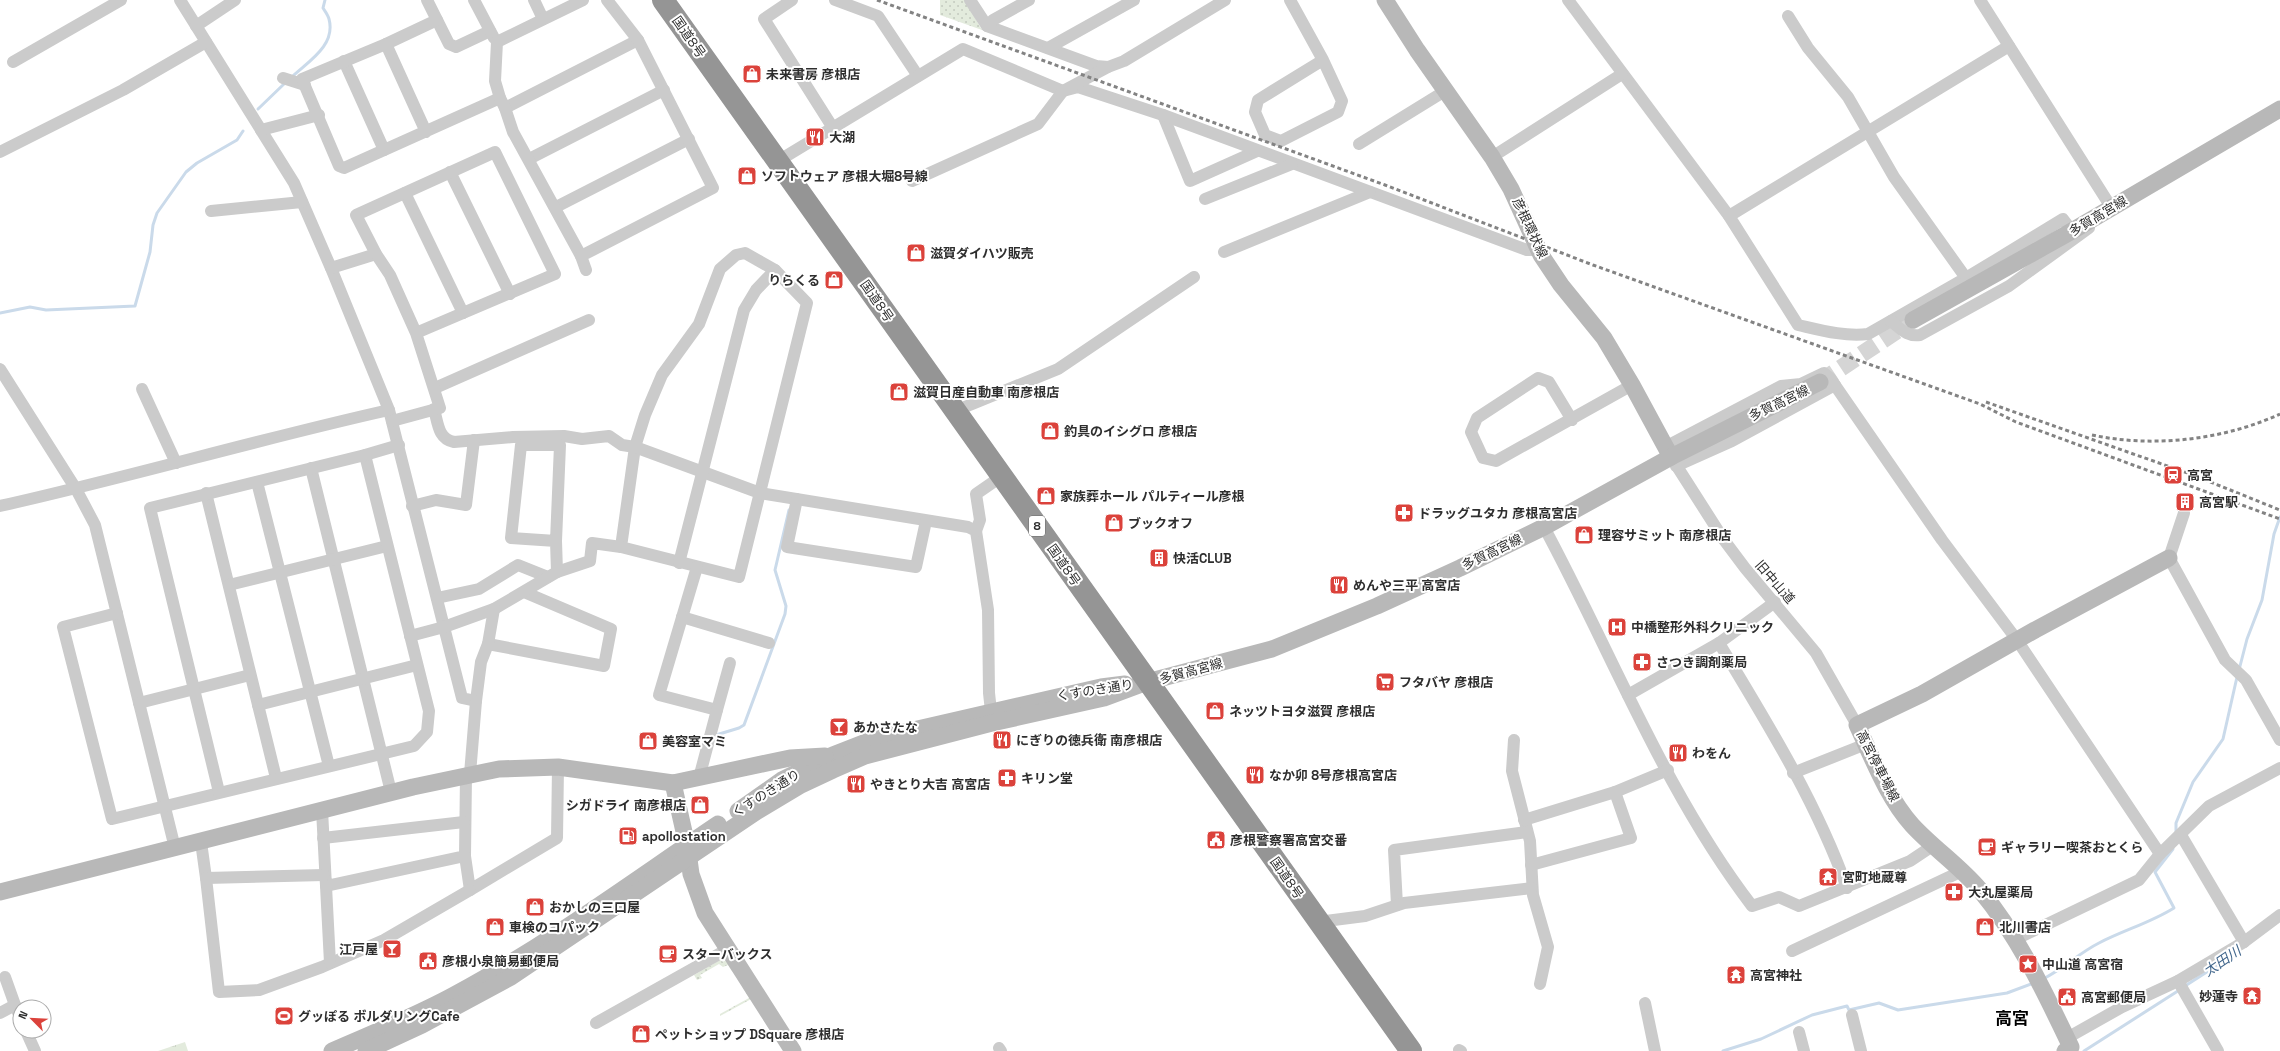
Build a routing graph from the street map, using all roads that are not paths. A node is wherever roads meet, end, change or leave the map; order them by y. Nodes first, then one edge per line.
1 (121, 0) edge
2 (180, 0) edge
3 (235, 0) edge
4 (427, 0) edge
5 (474, 0) edge
6 (534, 0) edge
7 (583, 0) edge
8 (607, 0) edge
9 (663, 0) edge
10 (792, 0) edge
11 (835, 0) edge
12 (970, 0) edge
13 (1029, 0) edge
14 (1134, 0) edge
15 (1225, 0) edge
16 (1290, 0) edge
17 (1385, 0) edge
18 (1568, 0) edge
19 (1980, 0) edge
20 (1788, 16) dead end
21 (543, 19) junction
22 (437, 20) junction
23 (196, 26) junction
24 (987, 26) junction
25 (490, 31) junction
26 (638, 40) junction
27 (206, 42) junction
28 (497, 42) junction
29 (386, 44) junction
30 (2009, 46) junction
31 (1048, 48) junction
32 (1324, 60) junction
33 (344, 61) junction
34 (13, 62) dead end
35 (1108, 67) junction
36 (1622, 74) junction
37 (918, 76) junction
38 (283, 78) dead end
39 (305, 85) junction
40 (664, 90) junction
41 (1063, 91) junction
42 (1445, 92) junction
43 (503, 103) junction
44 (2280, 109) edge
45 (318, 115) junction
46 (1163, 115) junction
47 (833, 128) junction
48 (261, 130) junction
49 (1868, 131) junction
50 (426, 132) junction
51 (689, 139) junction
52 (1359, 144) dead end
53 (384, 150) junction
54 (1257, 151) junction
55 (0, 152) edge
56 (1492, 157) junction
57 (529, 159) junction
58 (778, 161) junction
59 (1292, 164) junction
60 (450, 172) junction
61 (912, 181) dead end
62 (1370, 192) junction
63 (405, 193) junction
64 (1205, 199) dead end
65 (302, 202) junction
66 (556, 207) junction
67 (2107, 210) junction
68 (211, 211) dead end
69 (1729, 216) junction
70 (2072, 231) junction
71 (1538, 250) junction
72 (1224, 252) dead end
73 (376, 254) junction
74 (581, 256) junction
75 (331, 268) junction
76 (586, 270) dead end
77 (775, 270) junction
78 (1194, 277) dead end
79 (1966, 278) junction
80 (510, 294) junction
81 (463, 313) junction
82 (589, 320) dead end
83 (1913, 320) tunnel mouth
84 (1891, 321) junction
85 (416, 333) junction
86 (0, 368) edge
87 (1828, 384) joint
88 (1632, 385) junction
89 (435, 388) junction
90 (142, 390) dead end
91 (434, 409) junction
92 (955, 411) junction
93 (391, 416) junction
94 (1572, 420) junction
95 (474, 440) junction
96 (398, 445) junction
97 (635, 447) junction
98 (365, 455) junction
99 (1671, 456) junction
100 (176, 463) junction
101 (312, 468) junction
102 (703, 471) junction
103 (1002, 476) junction
104 (257, 482) junction
105 (76, 489) junction
106 (206, 493) junction
107 (760, 493) junction
108 (797, 499) junction
109 (0, 506) edge
110 (412, 506) junction
111 (2184, 513) dead end
112 (926, 521) junction
113 (1544, 527) junction
114 (976, 531) junction
115 (556, 541) junction
116 (387, 546) junction
117 (621, 547) junction
118 (2169, 558) junction
119 (334, 559) junction
120 (679, 563) junction
121 (697, 568) junction
122 (281, 572) junction
123 (553, 575) junction
124 (229, 585) junction
125 (524, 592) junction
126 (437, 598) junction
127 (1775, 602) junction
128 (494, 609) junction
129 (117, 613) junction
130 (682, 617) junction
131 (444, 627) junction
132 (410, 636) junction
133 (2017, 640) junction
134 (1719, 642) junction
135 (769, 643) dead end
136 (488, 644) junction
137 (730, 663) dead end
138 (417, 665) junction
139 (250, 675) junction
140 (365, 679) junction
141 (1147, 682) junction
142 (195, 689) junction
143 (311, 692) junction
144 (1628, 695) junction
145 (476, 701) junction
146 (139, 703) junction
147 (258, 705) junction
148 (717, 710) junction
149 (991, 717) junction
150 (1857, 725) junction
151 (1514, 740) dead end
152 (2280, 740) edge
153 (1866, 744) junction
154 (383, 753) junction
155 (833, 755) junction
156 (329, 766) junction
157 (558, 767) junction
158 (2280, 768) edge
159 (1668, 770) junction
160 (1793, 773) junction
161 (468, 774) junction
162 (276, 778) junction
163 (699, 778) junction
164 (673, 783) junction
165 (219, 792) junction
166 (391, 792) junction
167 (1615, 792) junction
168 (165, 807) junction
169 (322, 810) junction
170 (1524, 820) junction
171 (464, 822) junction
172 (1527, 832) junction
173 (2180, 835) junction
174 (323, 838) junction
175 (201, 842) junction
176 (1934, 845) junction
177 (175, 848) junction
178 (688, 852) junction
179 (2160, 854) junction
180 (465, 856) junction
181 (1531, 866) junction
182 (1962, 871) junction
183 (206, 878) junction
184 (325, 880) junction
185 (1532, 888) junction
186 (1847, 888) junction
187 (1, 889) edge
188 (470, 890) junction
189 (1397, 905) junction
190 (2280, 915) edge
191 (1318, 922) junction
192 (2016, 939) junction
193 (2244, 942) junction
194 (728, 949) junction
195 (1792, 951) dead end
196 (330, 963) junction
197 (5, 977) dead end
198 (2178, 981) junction
199 (1540, 984) dead end
200 (13, 999) edge
201 (1645, 1003) dead end
202 (12, 1007) edge
203 (0, 1013) edge
204 (1852, 1015) dead end
205 (596, 1023) dead end
206 (1798, 1032) dead end
207 (30, 1039) edge
208 (2069, 1047) edge
209 (35, 1051) edge
210 (332, 1051) edge
211 (366, 1051) edge
212 (793, 1051) edge
213 (1411, 1051) edge
214 (1655, 1051) edge
215 (1804, 1051) edge
216 (1861, 1051) edge
217 (2218, 1051) edge

1 - 34 street
2 - 23 street
3 - 23 street
4 - 22 street
5 - 25 street
6 - 21 street
7 - 21 street
8 - 26 street
9 - 58 highway, 国道8号 / 8
10 - 47 street
11 - 37 street
12 - 24 street
13 - 24 street
14 - 31 street
15 - 35 street
16 - 32 street
17 - 42 main road, 彦根環状線
18 - 36 street
19 - 30 street
20 - 49 street
21 - 28 street
22 - 25 street
22 - 29 street
23 - 27 street
24 - 31 street
25 - 28 street
26 - 40 street
26 - 43 street
27 - 48 street
27 - 55 street
28 - 43 street
29 - 33 street
29 - 50 street
30 - 49 street
30 - 67 street
31 - 35 street
32 - 32 street
33 - 39 street
33 - 53 street
35 - 41 street
36 - 56 street
36 - 69 street
37 - 41 street
37 - 47 street
38 - 39 street
39 - 45 street
40 - 51 street
40 - 57 street
41 - 46 street
41 - 61 street
42 - 52 street
42 - 56 main road, 彦根環状線
43 - 50 street
43 - 57 street
44 - 67 main road, 多賀高宮線
45 - 48 street
45 - 53 street
46 - 54 street
46 - 54 street
47 - 58 street
48 - 65 street
49 - 69 street
49 - 79 street
50 - 53 street
51 - 66 street
51 - 74 street
54 - 59 street
56 - 71 main road, 彦根環状線
57 - 66 street
58 - 92 highway, 国道8号 / 8
59 - 62 street
59 - 64 street
60 - 63 street
60 - 80 street
60 - 80 street
62 - 71 street
62 - 72 street
63 - 73 street
63 - 81 street
65 - 68 street
65 - 75 street
66 - 74 street
67 - 70 main road, 多賀高宮線
67 - 84 street
69 - 84 street
70 - 79 street
70 - 83 main road, 多賀高宮線
71 - 88 main road, 彦根環状線
73 - 75 street
73 - 85 street
74 - 76 street
75 - 93 street
77 - 97 street
77 - 102 street
77 - 107 street
78 - 92 street
79 - 84 street
80 - 81 street
81 - 85 street
82 - 89 street
85 - 89 street
86 - 105 street
87 - 99 main road, 多賀高宮線
87 - 133 street
88 - 94 street
88 - 99 main road, 彦根環状線
89 - 91 street
90 - 100 street
91 - 93 street
91 - 95 street
92 - 103 highway, 国道8号 / 8
93 - 96 street
93 - 100 street
94 - 94 street
95 - 97 street
95 - 110 street
96 - 98 street
96 - 110 street
97 - 102 street
97 - 117 street
98 - 101 street
98 - 116 street
99 - 113 main road, 多賀高宮線
99 - 127 street, 旧中山道
100 - 105 street
101 - 104 street
101 - 119 street
102 - 107 street
102 - 120 street
103 - 114 street
103 - 141 highway, 国道8号 / 8
104 - 106 street
104 - 122 street
105 - 109 street
105 - 129 street
106 - 124 street
106 - 142 street
107 - 108 street
107 - 121 street
108 - 112 street
108 - 112 street
110 - 126 street
111 - 118 street
112 - 114 street
113 - 141 main road, 多賀高宮線
113 - 144 street
114 - 149 street
115 - 115 street
115 - 123 street
116 - 119 street
116 - 132 street
117 - 120 street
117 - 123 street
118 - 133 main road, 高宮停車場線
118 - 152 street
119 - 122 street
119 - 140 street
120 - 121 street
121 - 130 street
122 - 124 street
122 - 143 street
123 - 125 street
123 - 126 street
124 - 139 street
125 - 128 street
125 - 136 street
126 - 131 street
127 - 134 street
127 - 150 street, 旧中山道
128 - 131 street
128 - 136 street
129 - 146 street
129 - 168 street
130 - 135 street
130 - 148 street
131 - 132 street
131 - 145 street
132 - 138 street
133 - 150 main road, 高宮停車場線
133 - 179 street
134 - 144 street
134 - 160 street
136 - 145 street
137 - 148 street
138 - 140 street
138 - 154 street
139 - 142 street
139 - 147 street
140 - 143 street
140 - 154 street
141 - 149 main road, くすのき通り
141 - 191 highway, 国道8号 / 8
142 - 146 street
142 - 165 street
143 - 147 street
143 - 156 street
144 - 159 street
145 - 161 street
146 - 168 street
147 - 162 street
148 - 163 street
149 - 155 main road, くすのき通り
149 - 178 main road, くすのき通り
150 - 153 main road, 高宮停車場線
151 - 170 street
153 - 160 street
153 - 176 main road, 高宮停車場線
154 - 156 street
154 - 166 street
155 - 163 main road
155 - 178 main road, くすのき通り
156 - 162 street
157 - 161 main road
157 - 164 main road
157 - 188 street
158 - 173 street
159 - 167 street
159 - 186 street
160 - 186 street
161 - 166 main road
161 - 171 street
162 - 165 street
163 - 164 main road
164 - 178 main road
165 - 168 street
166 - 169 main road
167 - 170 street
167 - 181 street
168 - 177 street
169 - 174 street
169 - 175 main road
170 - 172 street
171 - 174 street
171 - 180 street
172 - 181 street
172 - 189 street
173 - 179 street
173 - 193 street
174 - 184 street
175 - 177 main road
175 - 183 street
176 - 182 main road, 高宮停車場線
176 - 186 street
177 - 187 main road
178 - 194 main road
178 - 210 main road, くすのき通り
178 - 211 main road, くすのき通り
179 - 192 street
180 - 184 street
180 - 188 street
181 - 185 street
182 - 192 main road, 高宮停車場線
182 - 195 street
183 - 184 street
183 - 196 street
184 - 196 street
185 - 189 street
185 - 199 street
188 - 196 street
189 - 191 street
190 - 193 street
191 - 213 highway, 国道8号 / 8
192 - 208 main road, 高宮停車場線
193 - 198 street
194 - 205 street
194 - 212 main road
197 - 200 street
198 - 208 street
198 - 217 street
201 - 214 street
202 - 203 street
204 - 216 street
206 - 215 street
207 - 209 street

